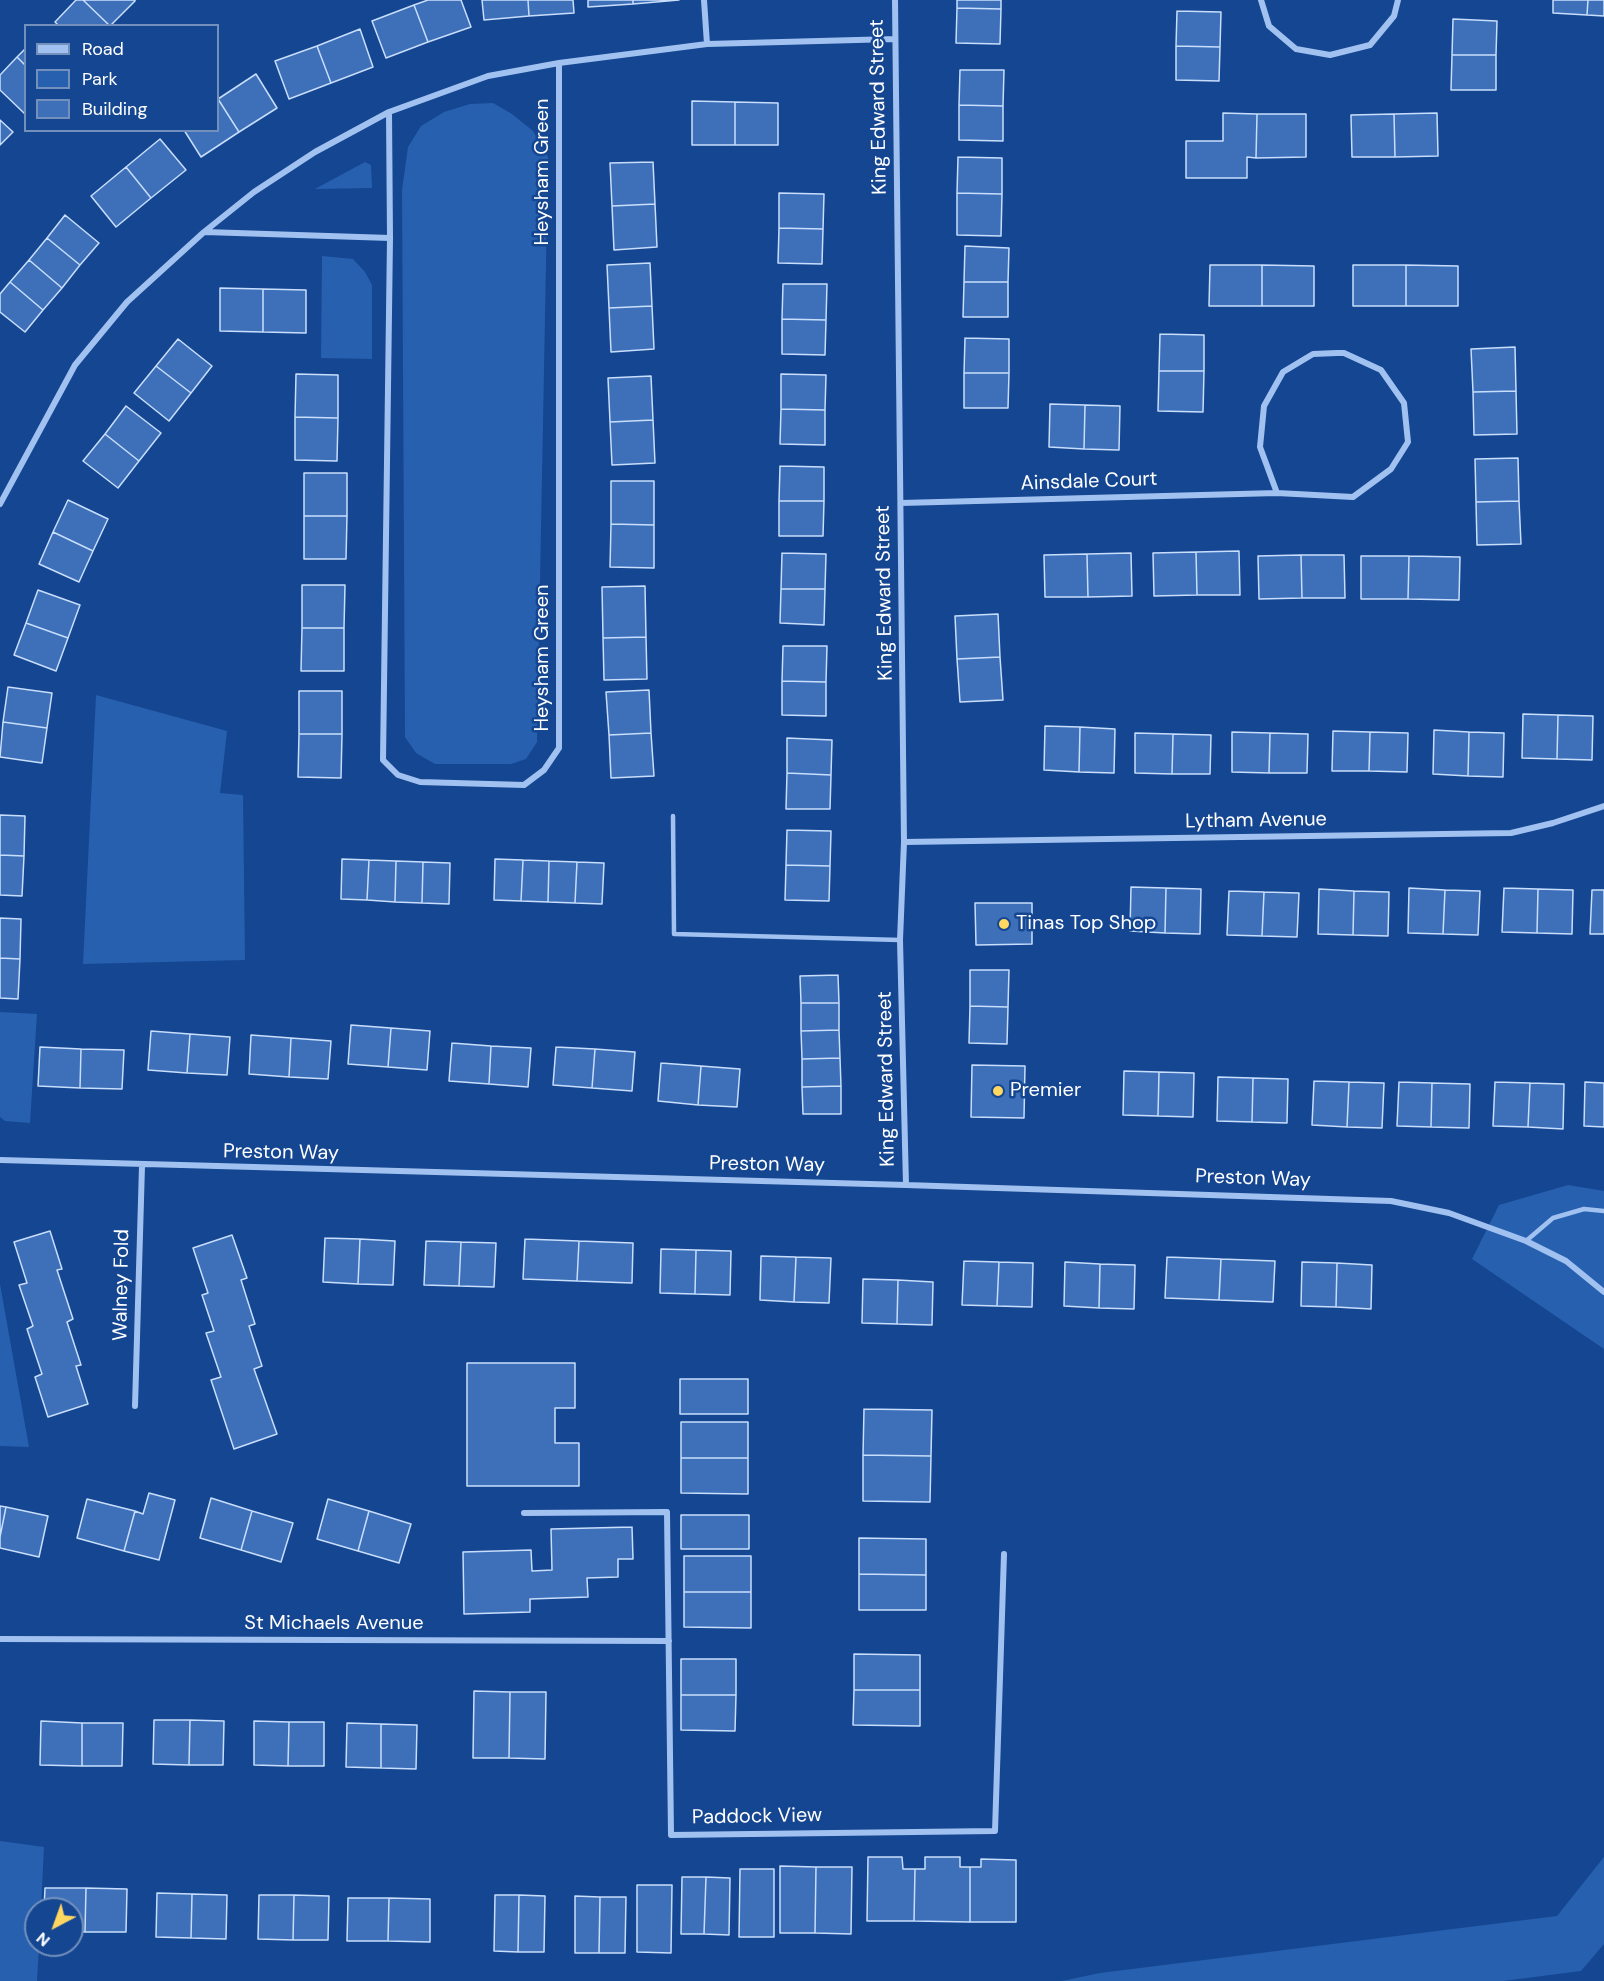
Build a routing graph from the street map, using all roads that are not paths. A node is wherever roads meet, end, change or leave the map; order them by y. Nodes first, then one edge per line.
1 (705, 0) edge
2 (895, 0) edge
3 (1261, 0) edge
4 (1398, 0) edge
5 (894, 39) junction
6 (707, 44) junction
7 (559, 63) junction
8 (389, 112) junction
9 (204, 231) junction
10 (390, 238) junction
11 (1277, 493) junction
12 (901, 503) junction
13 (0, 504) edge
14 (1604, 806) edge
15 (673, 816) dead end
16 (904, 842) junction
17 (900, 940) junction
18 (0, 1160) edge
19 (142, 1166) junction
20 (906, 1185) junction
21 (1604, 1211) edge
22 (1526, 1241) junction
23 (1604, 1292) edge
24 (135, 1406) dead end
25 (524, 1514) dead end
26 (1004, 1554) dead end
27 (0, 1641) edge
28 (669, 1641) junction

1 - 6 street
2 - 5 street, King Edward Street
3 - 4 street
5 - 6 street
5 - 12 street, King Edward Street
6 - 7 street
7 - 8 street
7 - 10 street, Heysham Green
8 - 9 street
8 - 10 street, Heysham Green
9 - 10 street
9 - 13 street
11 - 11 street, Ainsdale Court
11 - 12 street, Ainsdale Court
12 - 16 street, King Edward Street
14 - 16 street, Lytham Avenue
15 - 17 lane
16 - 17 street, King Edward Street
17 - 20 street, King Edward Street
18 - 19 street, Preston Way
19 - 20 street, Preston Way
19 - 24 street, Walney Fold
20 - 22 street, Preston Way
21 - 22 lane
22 - 23 street, Preston Way
25 - 28 street, Paddock View
26 - 28 street, Paddock View
27 - 28 street, St Michaels Avenue

